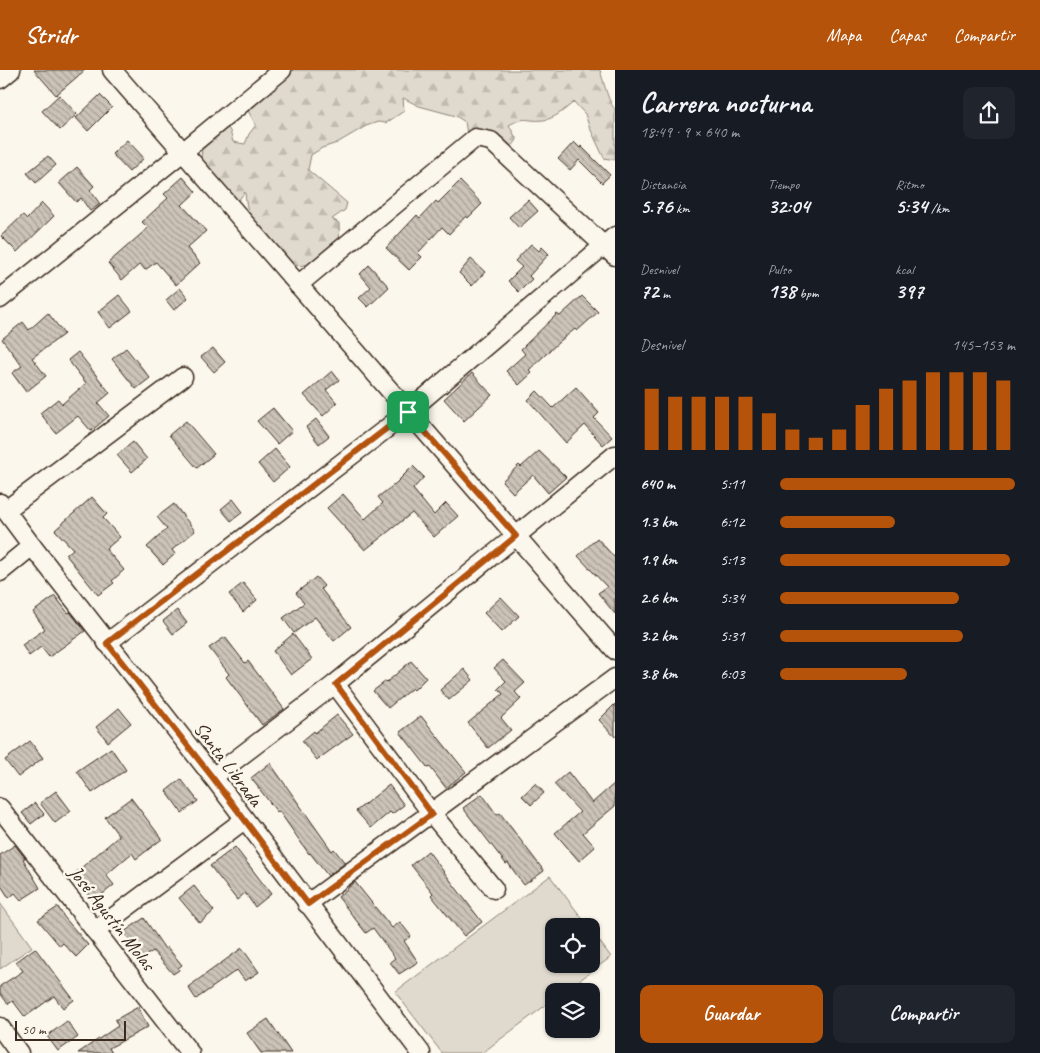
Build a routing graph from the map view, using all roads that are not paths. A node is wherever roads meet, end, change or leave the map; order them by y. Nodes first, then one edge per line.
1 (11, 70) edge
2 (112, 70) edge
3 (282, 70) edge
4 (0, 79) edge
5 (184, 151) junction
6 (611, 246) edge
7 (298, 285) junction
8 (0, 298) edge
9 (183, 377) dead end
10 (408, 412) junction
11 (615, 455) edge
12 (3, 506) edge
13 (516, 536) junction
14 (32, 546) junction
15 (0, 572) edge
16 (107, 643) junction
17 (615, 650) edge
18 (615, 678) edge
19 (336, 684) junction
20 (213, 778) junction
21 (0, 808) edge
22 (432, 814) junction
23 (244, 820) junction
24 (494, 889) dead end
25 (308, 904) junction
26 (95, 931) junction
27 (0, 1027) edge
28 (20, 1053) edge
29 (190, 1053) edge
30 (421, 1053) edge

1 - 4 street
2 - 5 street
3 - 5 street
5 - 7 street
5 - 8 street
6 - 7 street
6 - 10 street
7 - 10 street
9 - 12 street
10 - 13 street
10 - 16 street
11 - 13 street
12 - 14 street, Santa Librada
13 - 17 street
13 - 19 street
14 - 15 street
14 - 16 street, Santa Librada
16 - 20 street, Santa Librada
18 - 22 street
19 - 20 street
19 - 22 street
20 - 23 street, Santa Librada
21 - 26 street, José Agustín Molas
22 - 24 street
22 - 25 street
23 - 25 street, Santa Librada
23 - 26 street
25 - 30 street, Santa Librada
26 - 29 street, José Agustín Molas
27 - 28 street

